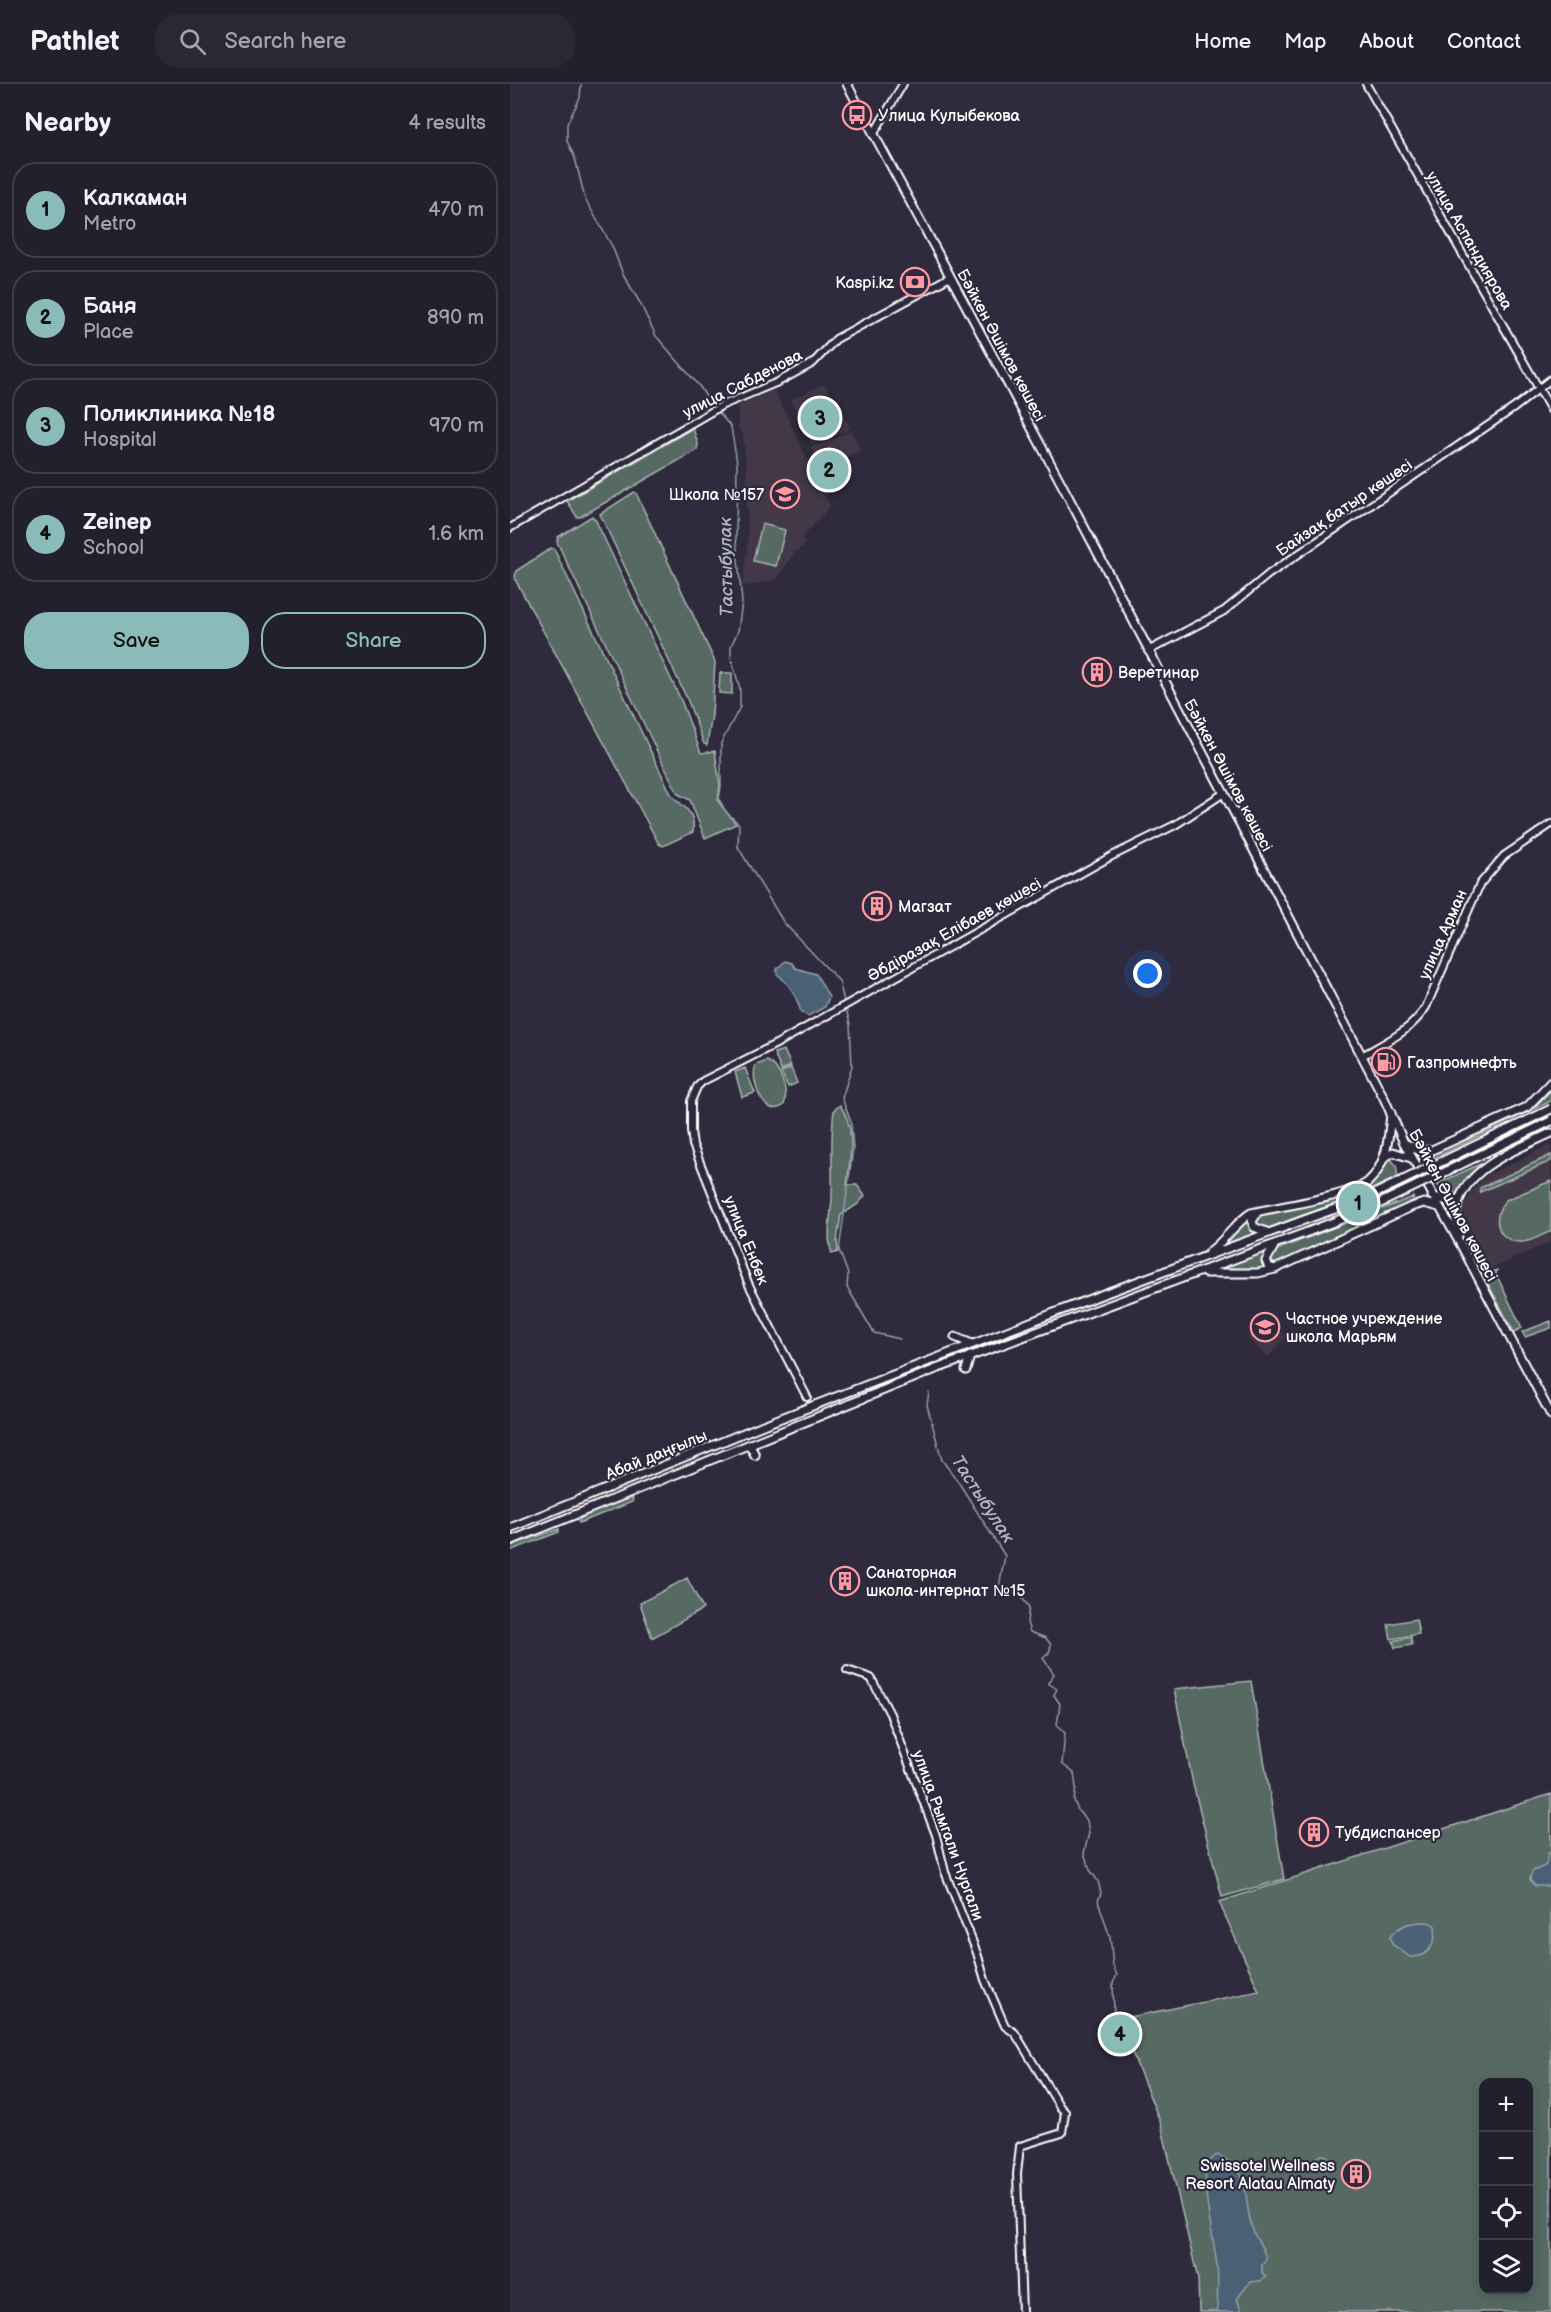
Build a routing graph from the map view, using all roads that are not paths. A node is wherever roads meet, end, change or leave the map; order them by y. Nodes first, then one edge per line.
1 (847, 84) edge
2 (903, 84) edge
3 (1366, 84) edge
4 (873, 135) junction
5 (950, 277) junction
6 (1551, 379) edge
7 (1539, 388) junction
8 (1551, 410) edge
9 (510, 528) edge
10 (1148, 651) junction
11 (1224, 793) junction
12 (1551, 824) edge
13 (1362, 1056) junction
14 (1551, 1082) edge
15 (697, 1087) joint
16 (1551, 1109) edge
17 (1391, 1111) junction
18 (1551, 1121) edge
19 (1551, 1133) edge
20 (1404, 1143) junction
21 (1432, 1150) junction
22 (1412, 1158) junction
23 (1382, 1160) junction
24 (1421, 1175) junction
25 (1426, 1184) junction
26 (1432, 1196) junction
27 (1460, 1198) junction
28 (1411, 1207) junction
29 (1439, 1207) junction
30 (1259, 1211) junction
31 (1269, 1233) junction
32 (1459, 1243) junction
33 (1275, 1244) junction
34 (1204, 1256) junction
35 (1275, 1269) junction
36 (1128, 1274) dead end
37 (1191, 1275) junction
38 (1132, 1284) junction
39 (1117, 1289) junction
40 (1123, 1302) junction
41 (955, 1337) dead end
42 (972, 1344) junction
43 (970, 1356) junction
44 (966, 1370) dead end
45 (807, 1397) dead end
46 (1551, 1415) edge
47 (742, 1423) dead end
48 (746, 1432) junction
49 (750, 1444) junction
50 (754, 1455) dead end
51 (510, 1528) edge
52 (510, 1540) edge
53 (847, 1670) dead end
54 (1022, 2312) edge

1 - 4 main road, Бәйкен Әшімов көшесі
2 - 4 street
3 - 7 street, улица Аспандиярова
4 - 5 main road, Бәйкен Әшімов көшесі
5 - 9 street, улица Сабденова
5 - 10 main road, Бәйкен Әшімов көшесі
6 - 7 street, Байзақ батыр көшесі
7 - 8 street, улица Аспандиярова
7 - 10 street, Байзақ батыр көшесі
10 - 11 main road, Бәйкен Әшімов көшесі
11 - 13 main road, Бәйкен Әшімов көшесі
11 - 15 street, Әбдіразақ Елібаев көшесі
12 - 13 street, улица Арман
13 - 17 main road, Бәйкен Әшімов көшесі
14 - 21 main road
15 - 45 street, улица Енбек
16 - 31 main road, Абай даңғылы, bridge
17 - 20 main road, Бәйкен Әшімов көшесі
17 - 23 main road
18 - 33 main road, bridge
19 - 27 main road
20 - 21 main road
20 - 22 main road, Бәйкен Әшімов көшесі
21 - 24 main road
22 - 23 main road
22 - 24 main road, Бәйкен Әшімов көшесі
23 - 30 main road
24 - 25 main road, Бәйкен Әшімов көшесі
25 - 26 main road, Бәйкен Әшімов көшесі
25 - 28 main road
26 - 27 main road
26 - 29 main road, Бәйкен Әшімов көшесі
27 - 32 main road
28 - 29 main road
28 - 35 main road
29 - 32 main road, Бәйкен Әшімов көшесі
30 - 31 main road
30 - 34 main road
31 - 34 main road, Абай даңғылы
32 - 46 main road, Бәйкен Әшімов көшесі
33 - 35 main road
33 - 37 main road
34 - 38 main road, Абай даңғылы
35 - 37 main road
36 - 38 main road
37 - 40 main road
38 - 39 main road, Абай даңғылы
39 - 40 main road
39 - 42 main road, Абай даңғылы
40 - 43 main road
41 - 42 main road
42 - 48 main road, Абай даңғылы
43 - 44 main road
43 - 49 main road
47 - 48 main road
48 - 51 main road, Абай даңғылы
49 - 50 main road
49 - 52 main road
53 - 54 street, улица Рымгали Нургали

